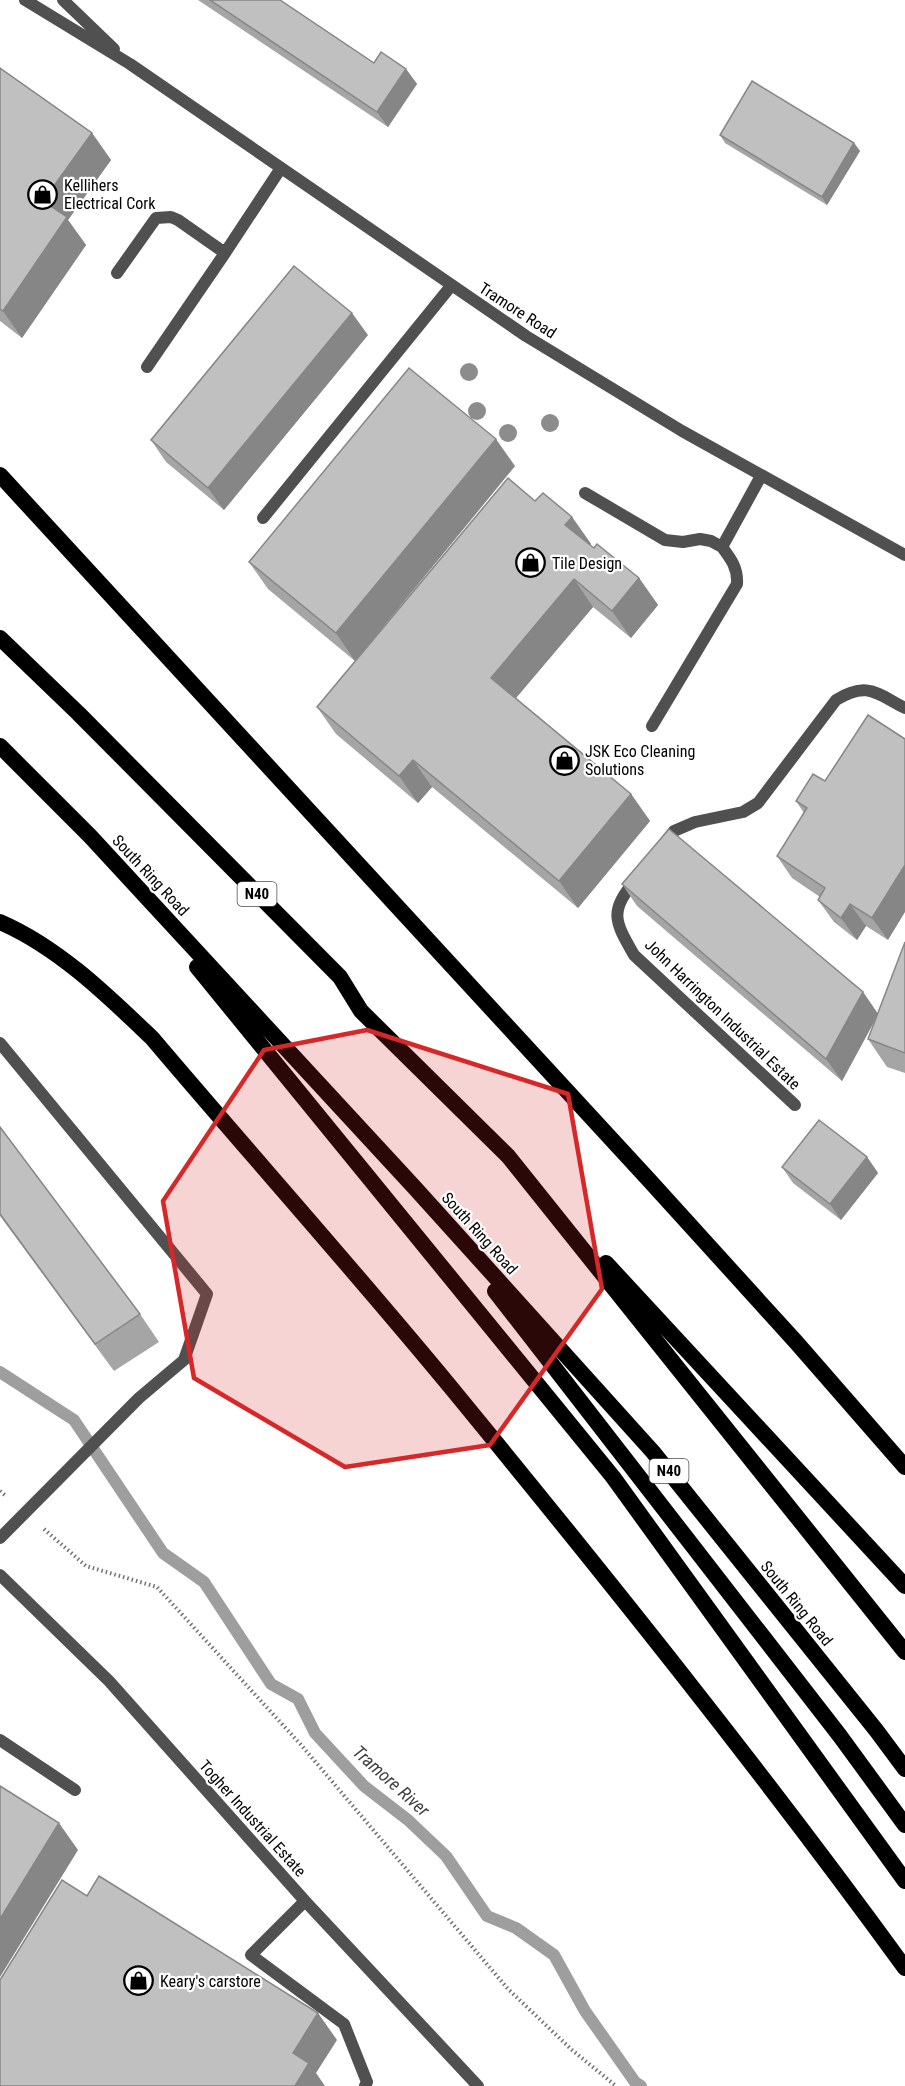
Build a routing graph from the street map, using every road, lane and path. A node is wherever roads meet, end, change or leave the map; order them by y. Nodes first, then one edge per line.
1 (25, 0) edge
2 (63, 0) edge
3 (130, 64) junction
4 (280, 168) junction
5 (225, 253) junction
6 (117, 273) dead end
7 (451, 286) junction
8 (147, 366) dead end
9 (0, 475) edge
10 (761, 476) junction
11 (585, 493) dead end
12 (263, 518) dead end
13 (722, 547) junction
14 (905, 555) edge
15 (0, 638) edge
16 (905, 708) edge
17 (652, 726) dead end
18 (0, 746) edge
19 (90, 836) junction
20 (654, 856) edge
21 (641, 873) edge
22 (0, 922) edge
23 (0, 1043) edge
24 (795, 1105) dead end
25 (508, 1156) junction
26 (415, 1188) junction
27 (905, 1467) edge
28 (0, 1491) edge
29 (24, 1512) junction
30 (0, 1538) edge
31 (0, 1575) edge
32 (905, 1586) edge
33 (905, 1652) edge
34 (0, 1740) edge
35 (905, 1769) edge
36 (75, 1790) dead end
37 (905, 1825) edge
38 (905, 1881) edge
39 (305, 1901) junction
40 (905, 1968) edge
41 (365, 2086) edge
42 (478, 2086) edge
43 (616, 2086) edge

1 - 3 street, Tramore Road
2 - 3 street, Tramore Road
3 - 4 street, Tramore Road
4 - 5 street
4 - 7 street, Tramore Road
5 - 6 street
5 - 8 street
7 - 10 street, Tramore Road
7 - 12 street
9 - 27 highway
10 - 13 street
10 - 14 street, Tramore Road
11 - 13 street
13 - 17 street
15 - 25 highway, N40
16 - 20 street
18 - 19 highway, South Ring Road / N40
19 - 26 highway, South Ring Road / N40
19 - 38 highway
21 - 24 street, John Harrington Industrial Estate
22 - 40 highway
23 - 29 street
25 - 32 highway
25 - 33 highway, N40
26 - 35 highway, South Ring Road / N40
26 - 37 highway
28 - 29 path
29 - 30 street
29 - 43 path
31 - 39 street, Togher Industrial Estate
34 - 36 street
39 - 41 street
39 - 42 street, Togher Industrial Estate

